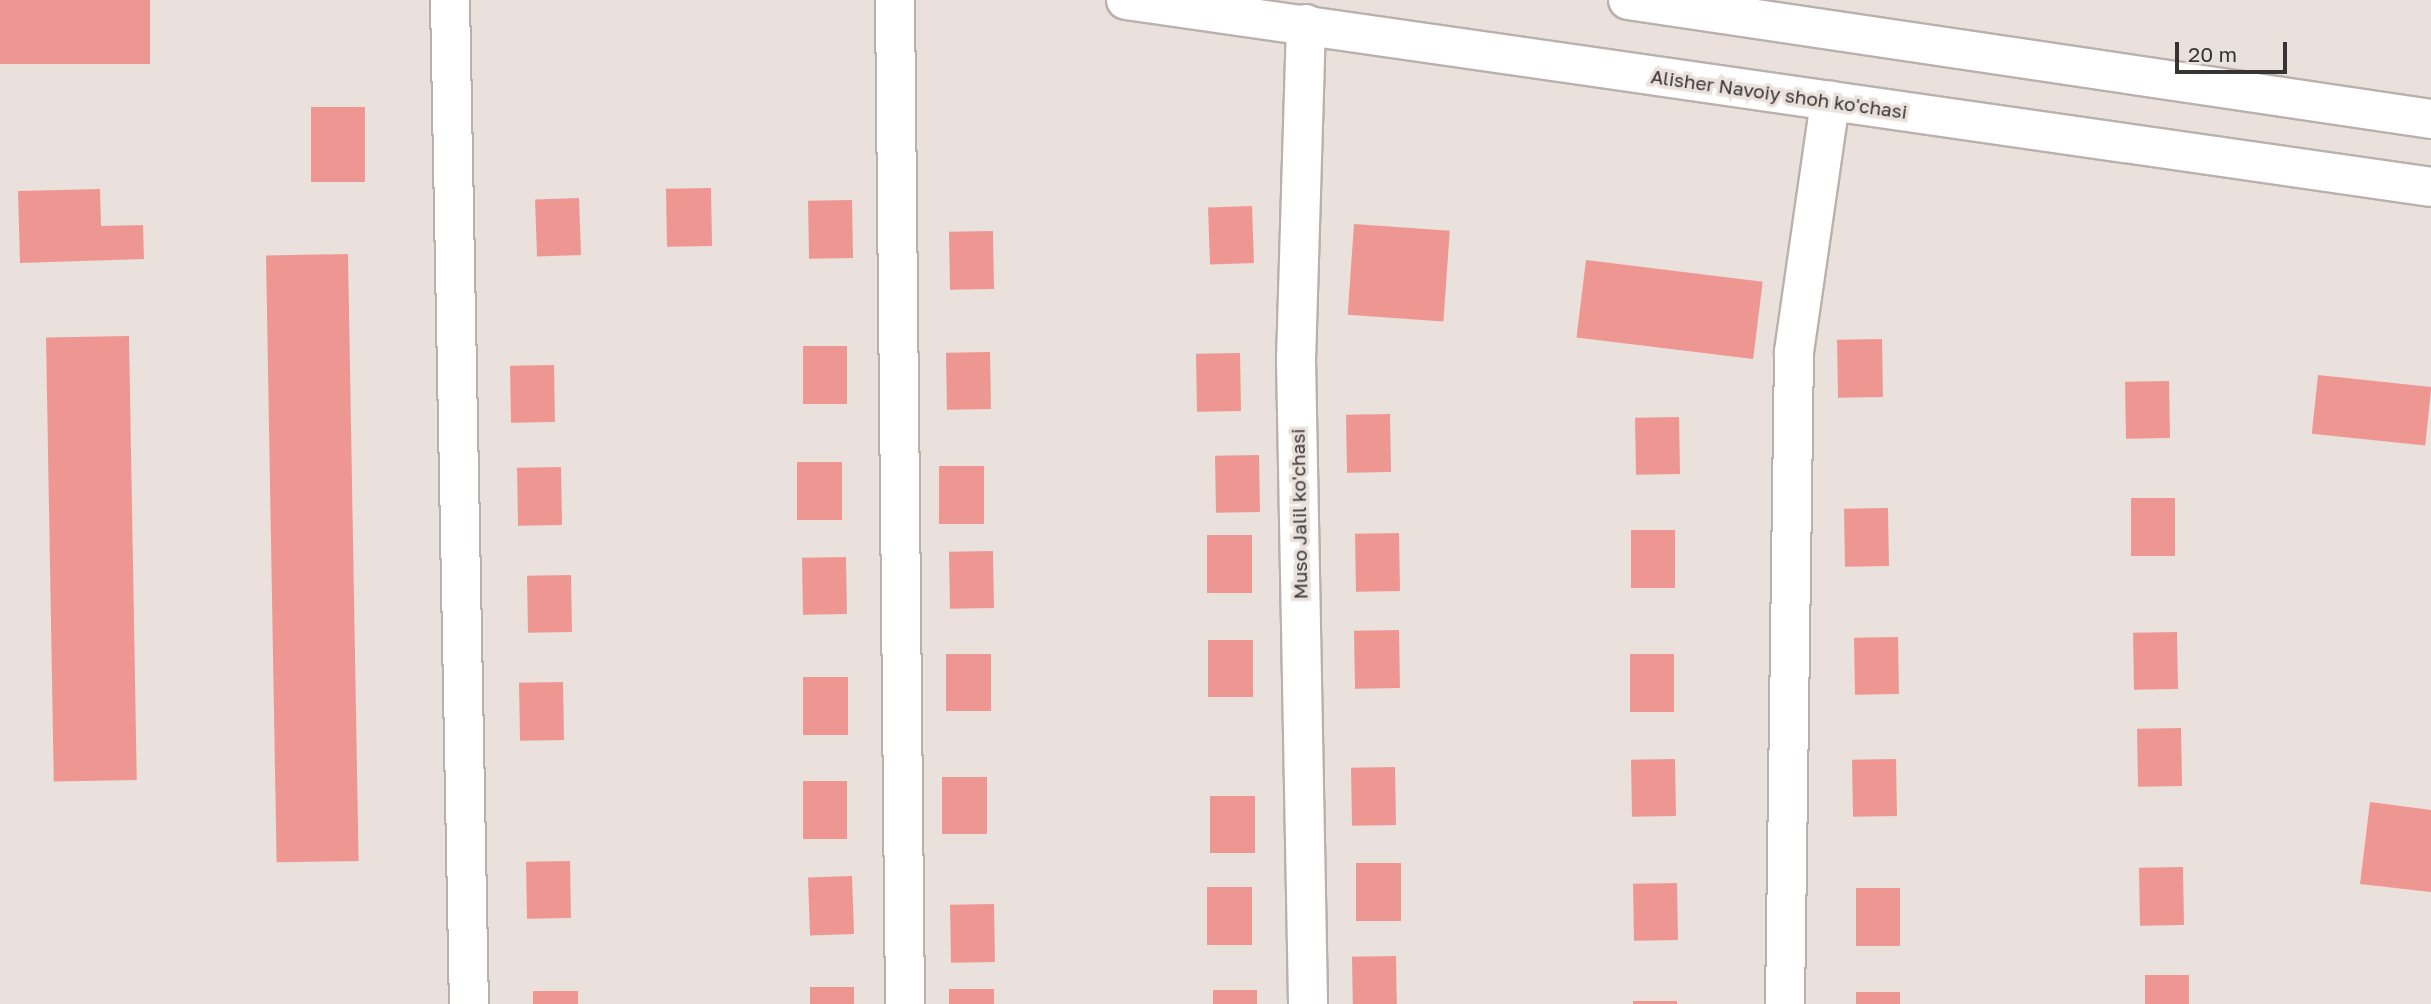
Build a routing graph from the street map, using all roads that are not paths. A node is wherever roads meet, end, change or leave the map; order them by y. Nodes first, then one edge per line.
1 (450, 0) edge
2 (895, 0) edge
3 (1126, 0) edge
4 (1628, 0) edge
5 (1307, 24) junction
6 (1830, 101) junction
7 (2431, 119) edge
8 (2431, 187) edge
9 (469, 1004) edge
10 (905, 1004) edge
11 (1308, 1004) edge
12 (1785, 1004) edge

1 - 9 street
2 - 10 street
3 - 5 street, Alisher Navoiy shoh ko'chasi
4 - 7 street
5 - 6 street, Alisher Navoiy shoh ko'chasi
5 - 11 street, Muso Jalil ko'chasi
6 - 8 street, Alisher Navoiy shoh ko'chasi
6 - 12 street

